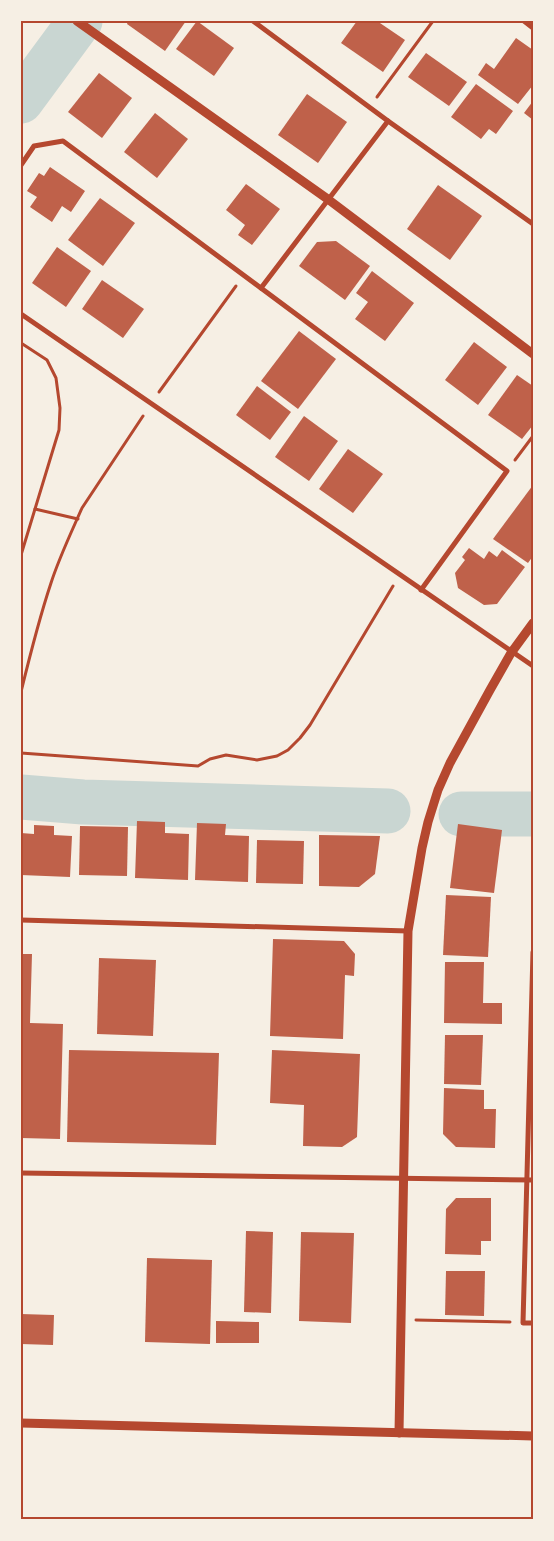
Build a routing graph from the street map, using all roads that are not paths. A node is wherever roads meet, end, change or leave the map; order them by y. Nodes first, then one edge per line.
1 (77, 21) edge
2 (253, 21) edge
3 (524, 21) edge
4 (533, 28) edge
5 (388, 121) junction
6 (21, 164) edge
7 (328, 200) junction
8 (533, 224) edge
9 (261, 288) junction
10 (21, 314) edge
11 (533, 354) edge
12 (421, 590) junction
13 (533, 623) edge
14 (511, 653) junction
15 (533, 666) edge
16 (21, 920) edge
17 (408, 931) junction
18 (533, 952) edge
19 (21, 1172) edge
20 (404, 1178) junction
21 (530, 1180) edge
22 (533, 1323) edge
23 (21, 1423) edge
24 (399, 1433) junction
25 (533, 1436) edge

1 - 7 street
2 - 5 street
3 - 4 street
5 - 7 street
5 - 8 street
6 - 9 street
7 - 9 street
7 - 11 street
9 - 12 street
10 - 12 street
12 - 14 street
13 - 14 street
14 - 15 street
14 - 17 street
16 - 17 street
17 - 20 street
18 - 21 street
19 - 20 street
20 - 21 street
20 - 24 street
21 - 22 street
23 - 24 street
24 - 25 street

